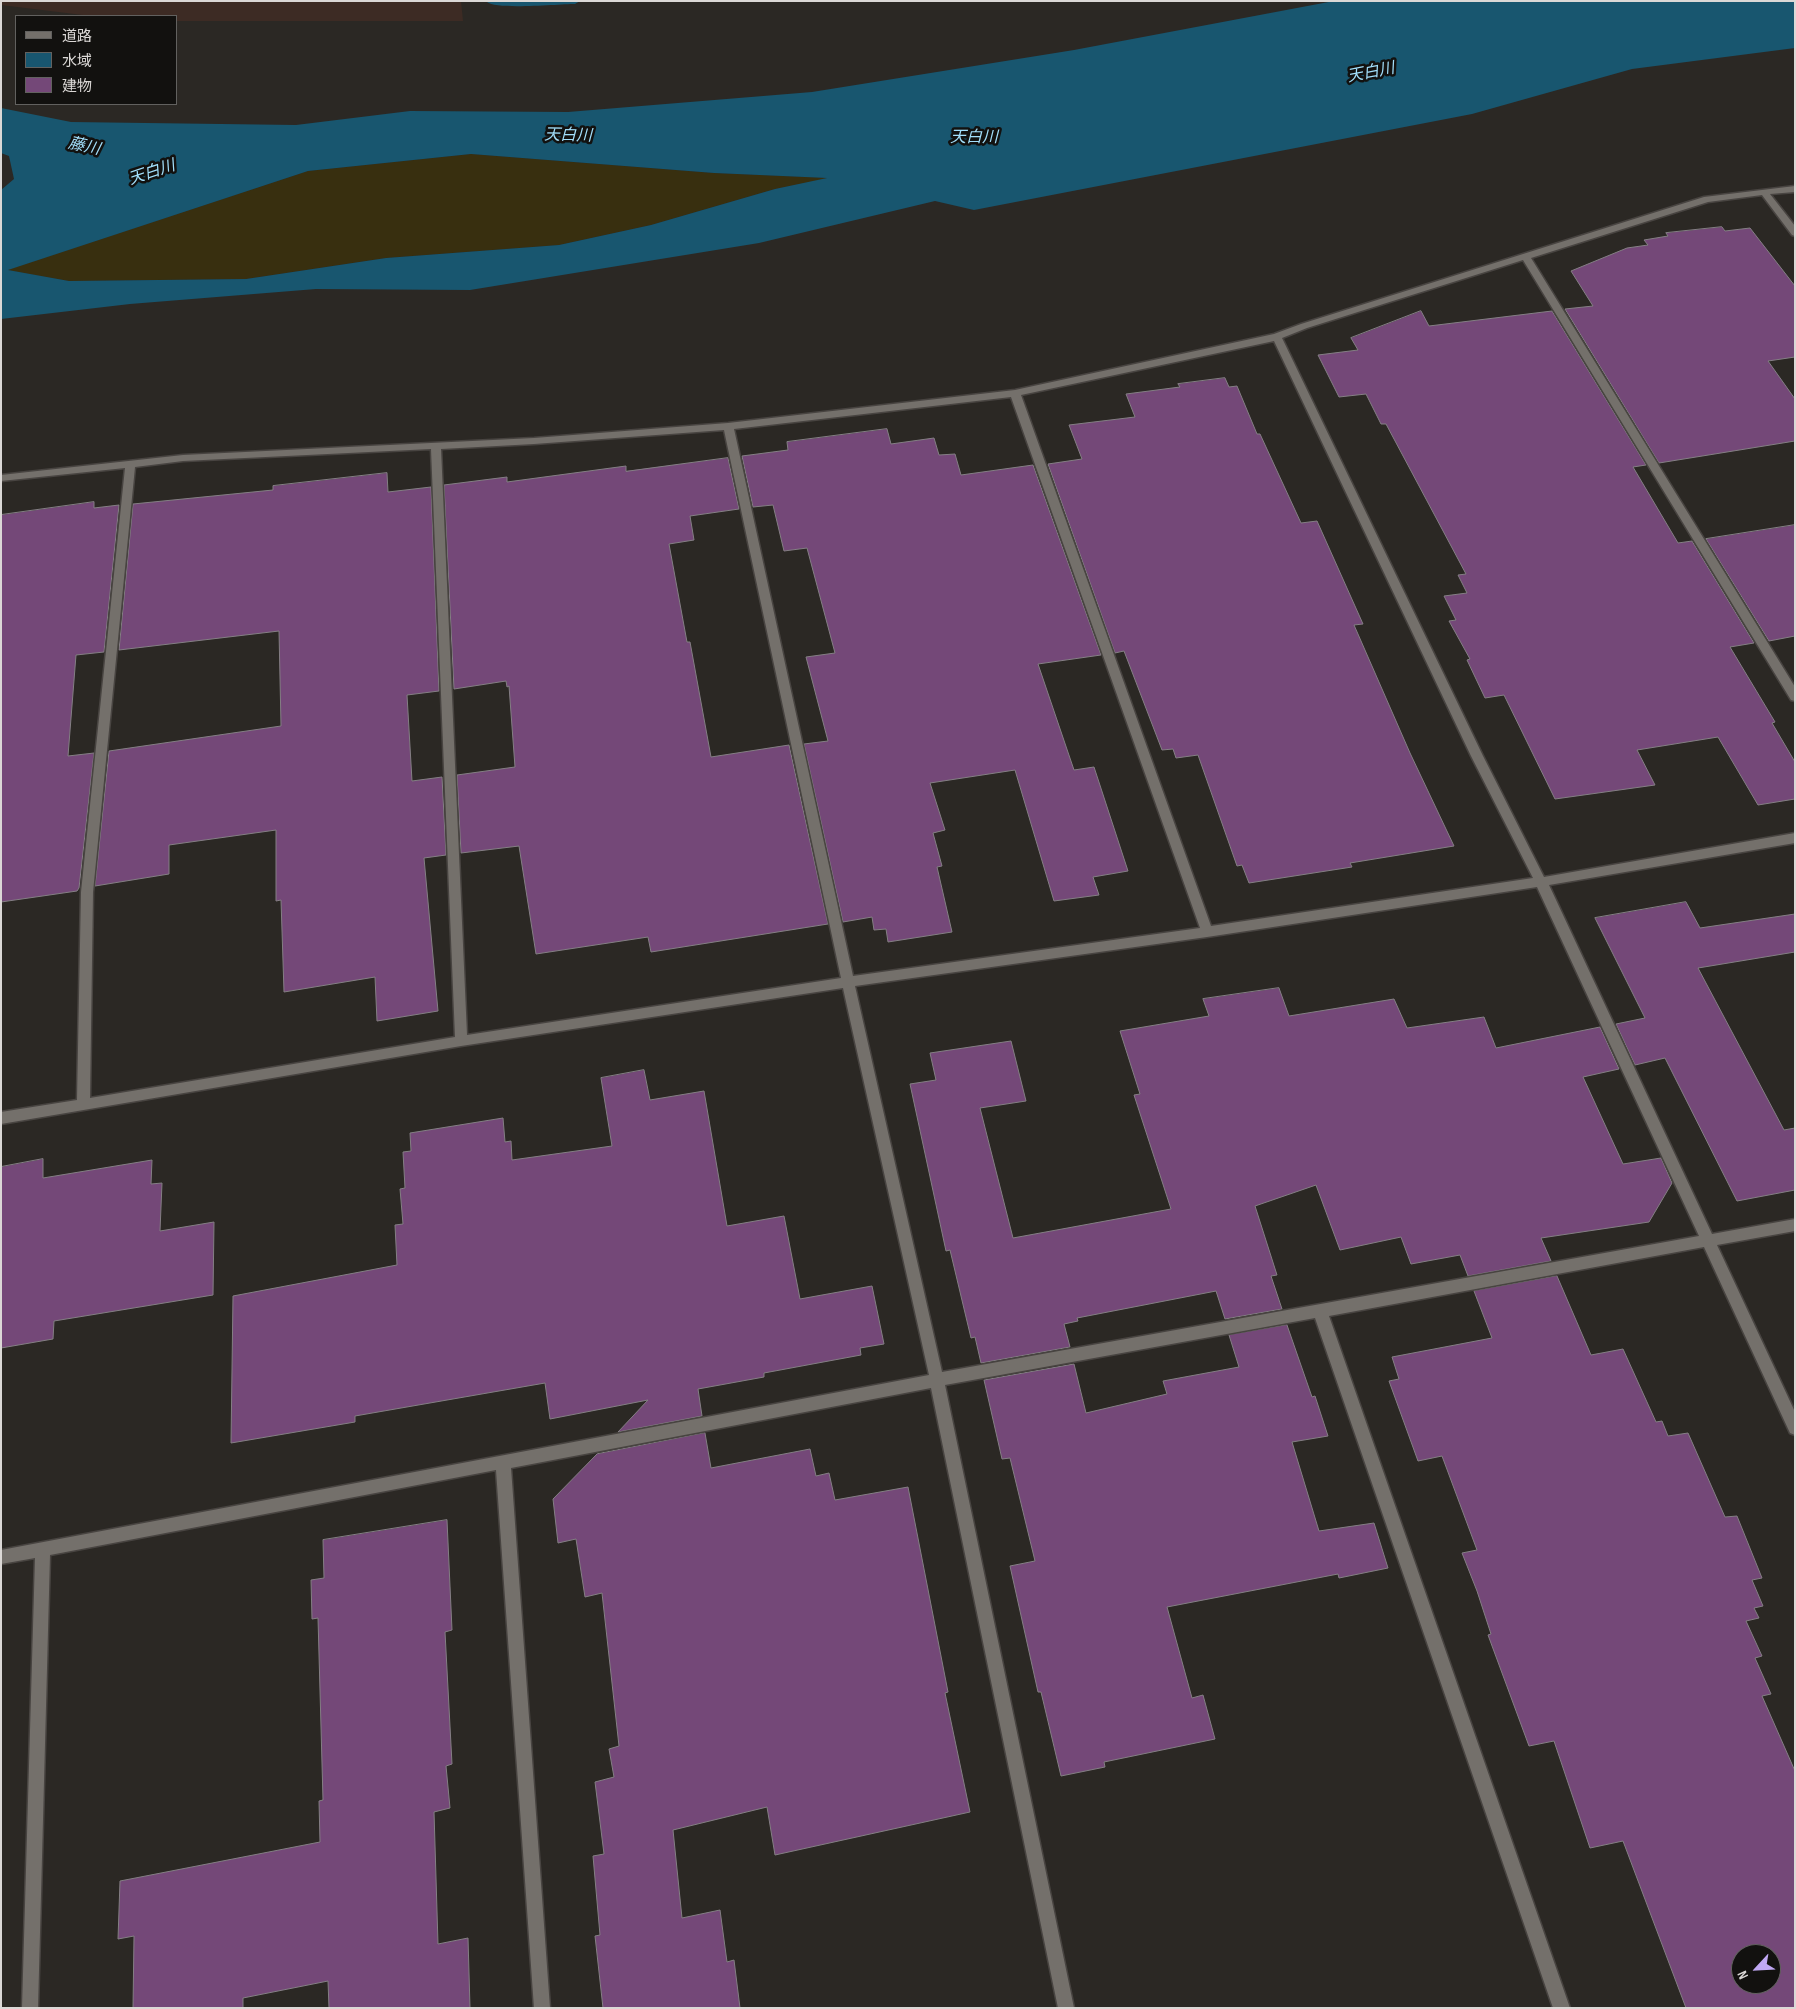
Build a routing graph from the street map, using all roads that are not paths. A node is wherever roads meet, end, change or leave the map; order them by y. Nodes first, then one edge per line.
1 (1795, 189) edge
2 (1764, 192) junction
3 (1795, 233) edge
4 (1525, 256) junction
5 (1277, 337) junction
6 (1015, 392) junction
7 (728, 426) junction
8 (436, 446) junction
9 (130, 465) junction
10 (1, 478) edge
11 (1795, 697) edge
12 (1795, 838) edge
13 (1541, 882) junction
14 (1207, 932) junction
15 (848, 982) junction
16 (461, 1041) junction
17 (83, 1105) junction
18 (1, 1118) edge
19 (1795, 1225) edge
20 (1708, 1240) junction
21 (1320, 1311) junction
22 (937, 1380) junction
23 (1795, 1428) edge
24 (503, 1462) junction
25 (43, 1549) junction
26 (1, 1557) edge
27 (30, 2008) edge
28 (542, 2008) edge
29 (1066, 2008) edge
30 (1562, 2008) edge

1 - 2 street
2 - 3 street
2 - 4 street
4 - 5 street
4 - 11 street
5 - 6 street
5 - 13 street
6 - 7 street
6 - 14 street
7 - 8 street
7 - 15 street
8 - 9 street
8 - 16 street
9 - 10 street
9 - 17 street
12 - 13 street
13 - 14 street
13 - 20 street
14 - 15 street
15 - 16 street
15 - 22 street
16 - 17 street
17 - 18 street
19 - 20 street
20 - 21 street
20 - 23 street
21 - 22 street
21 - 30 street
22 - 24 street
22 - 29 street
24 - 25 street
24 - 28 street
25 - 26 street
25 - 27 street

